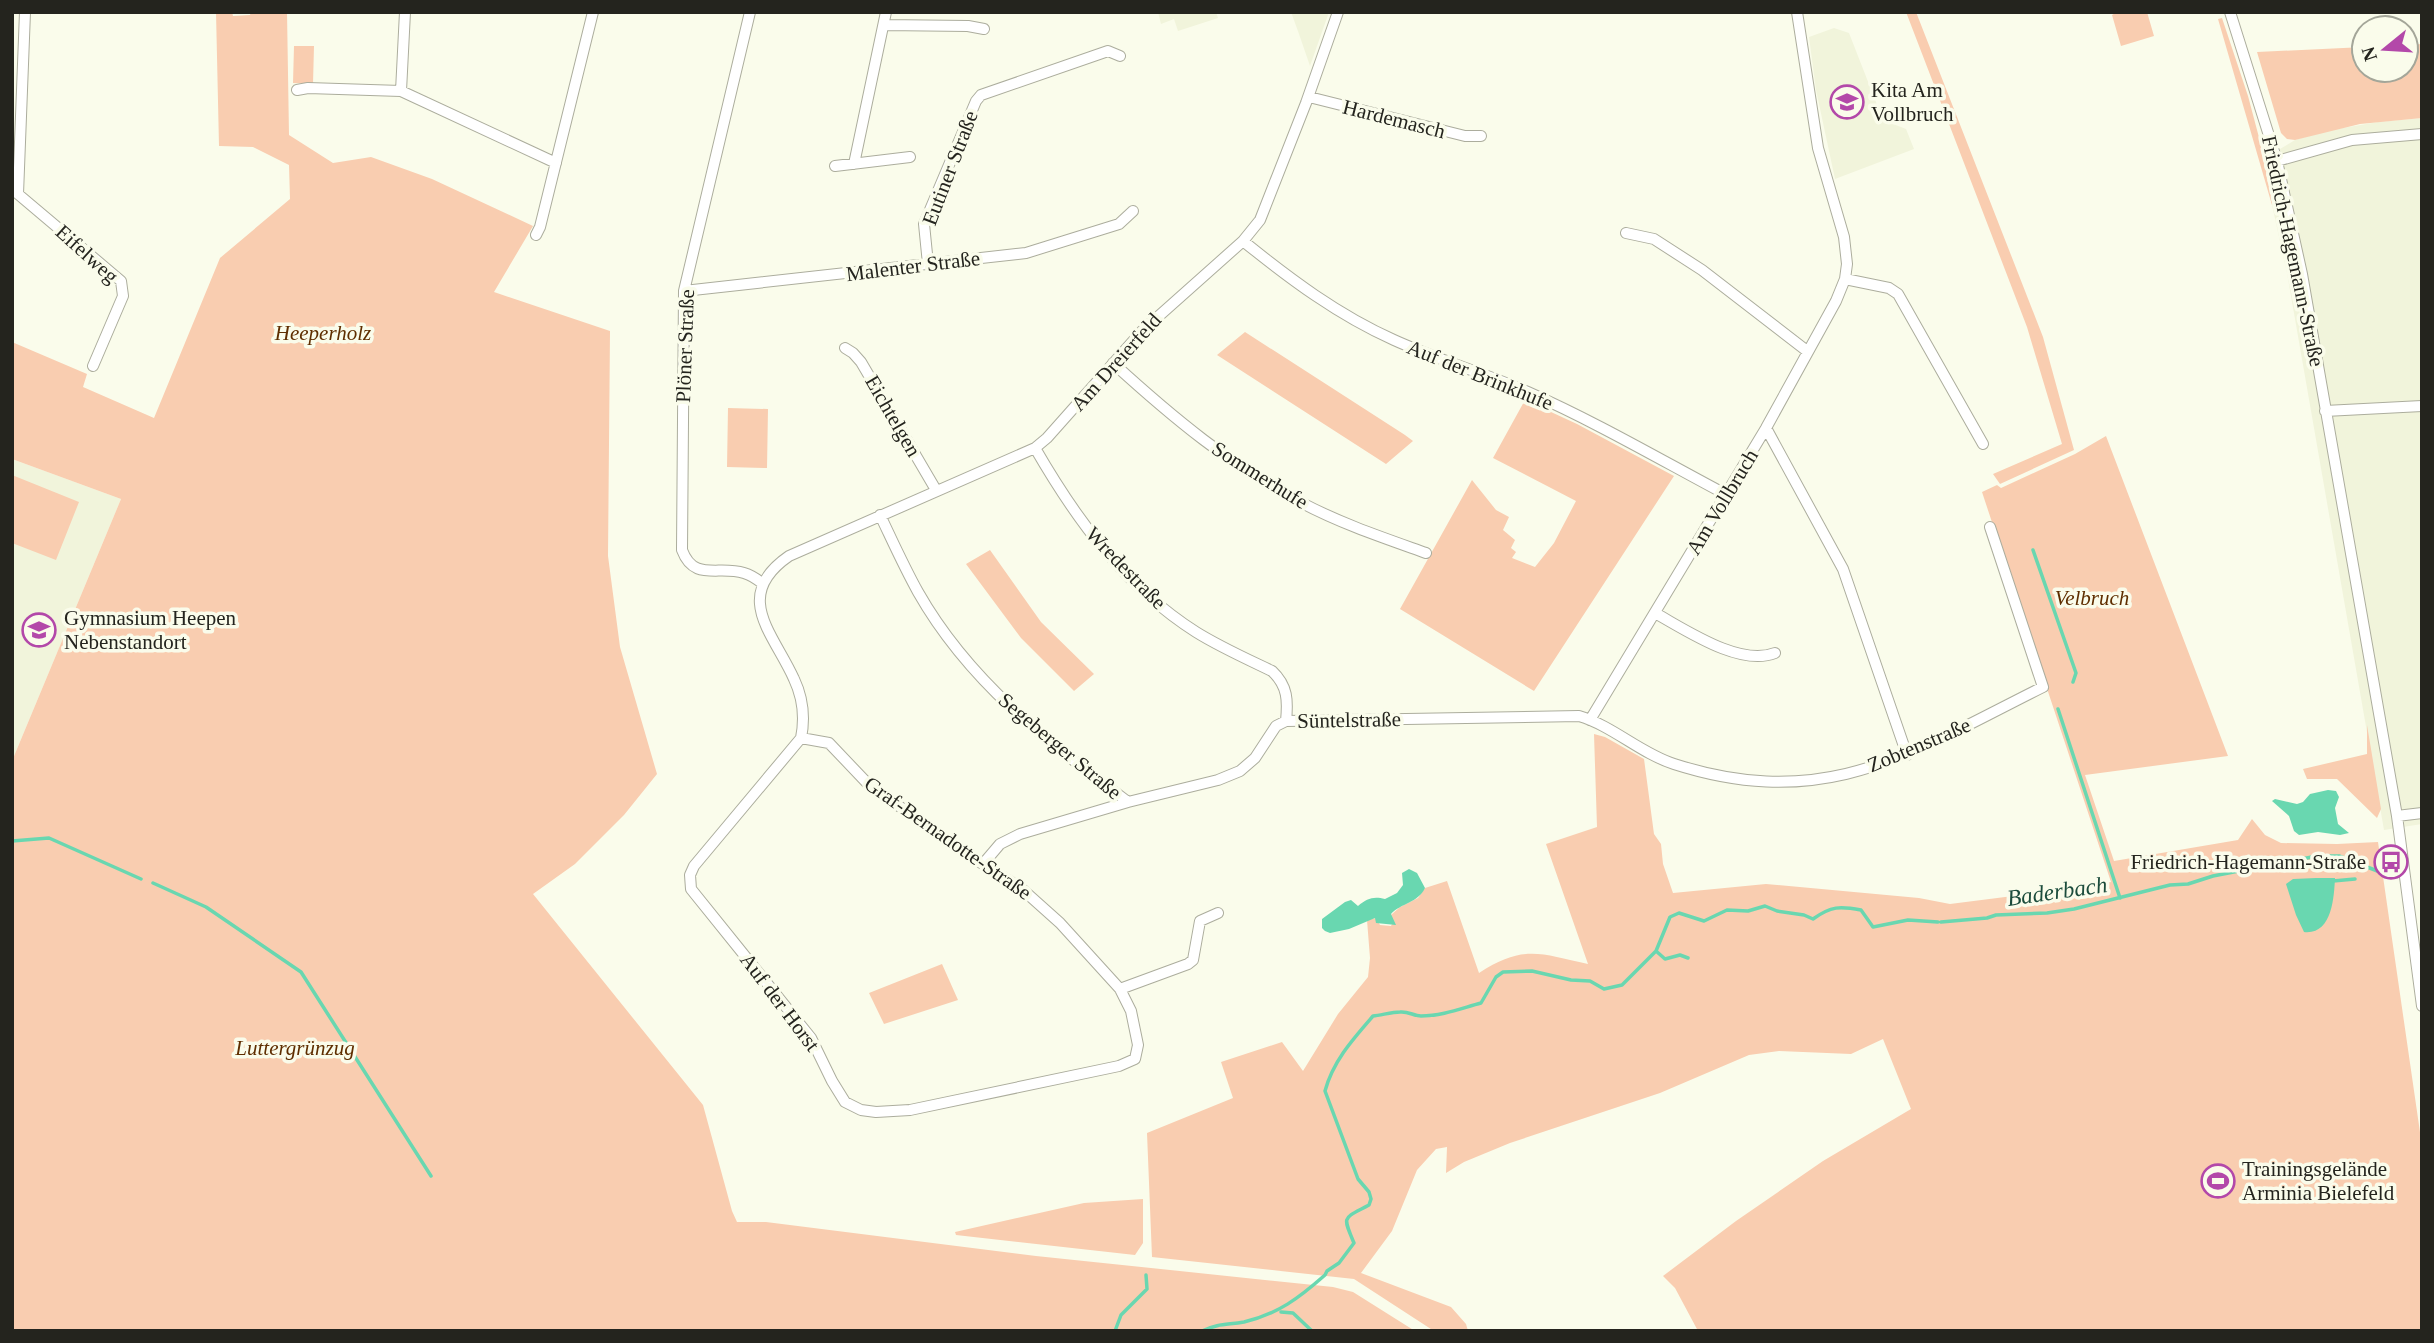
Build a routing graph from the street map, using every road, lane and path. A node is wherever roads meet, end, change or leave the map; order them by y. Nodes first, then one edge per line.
1 (25, 12) edge
2 (405, 12) edge
3 (593, 12) edge
4 (750, 12) edge
5 (887, 12) edge
6 (1338, 12) edge
7 (1797, 12) edge
8 (2231, 12) edge
9 (884, 25) junction
10 (984, 29) dead end
11 (1120, 56) dead end
12 (297, 90) dead end
13 (401, 92) junction
14 (1309, 97) junction
15 (2422, 134) edge
16 (1481, 136) dead end
17 (910, 157) dead end
18 (2277, 161) junction
19 (555, 163) junction
20 (854, 164) junction
21 (835, 166) dead end
22 (15, 191) edge
23 (1133, 211) dead end
24 (1626, 233) dead end
25 (536, 234) dead end
26 (1242, 241) junction
27 (928, 264) junction
28 (1845, 279) junction
29 (684, 291) junction
30 (845, 348) dead end
31 (1807, 351) junction
32 (1114, 363) junction
33 (93, 366) dead end
34 (2422, 406) edge
35 (2325, 411) junction
36 (1766, 428) junction
37 (1983, 444) dead end
38 (1035, 447) junction
39 (936, 490) junction
40 (1727, 495) junction
41 (880, 515) junction
42 (1990, 527) dead end
43 (1426, 553) dead end
44 (763, 584) junction
45 (1655, 613) junction
46 (1775, 653) dead end
47 (1590, 720) junction
48 (1286, 721) junction
49 (801, 738) junction
50 (1907, 755) junction
51 (1128, 802) junction
52 (2422, 813) edge
53 (2397, 817) junction
54 (983, 864) junction
55 (1218, 913) dead end
56 (1120, 989) junction
57 (2422, 1006) edge
58 (1135, 1059) joint

1 - 22 street, Eifelweg
2 - 13 street
3 - 19 street
4 - 29 street, Plöner Straße
5 - 9 street
6 - 14 street, Am Dreierfeld
7 - 28 street, Am Vollbruch
8 - 18 street, Friedrich-Hagemann-Straße
9 - 10 street
9 - 20 street
11 - 27 street, Eutiner Straße
12 - 13 street
13 - 19 street
14 - 16 street, Hardemasch
14 - 26 street, Am Dreierfeld
15 - 18 street
17 - 20 street
18 - 35 street, Friedrich-Hagemann-Straße
19 - 25 street
20 - 21 street
22 - 33 street, Eifelweg
23 - 27 street, Malenter Straße
24 - 31 street
26 - 32 street, Am Dreierfeld
26 - 40 street, Auf der Brinkhufe
27 - 29 street, Malenter Straße
28 - 31 street, Am Vollbruch
28 - 37 street
29 - 44 street, Plöner Straße
30 - 39 street, Eichtelgen
31 - 36 street, Am Vollbruch
32 - 38 street, Am Dreierfeld
32 - 43 street, Sommerhufe
34 - 35 street
35 - 53 street, Friedrich-Hagemann-Straße
36 - 40 street, Am Vollbruch
36 - 50 street
38 - 39 street, Am Dreierfeld
38 - 48 street, Wredestraße
39 - 41 street, Am Dreierfeld
40 - 45 street, Am Vollbruch
41 - 44 street, Am Dreierfeld
41 - 51 street, Segeberger Straße
42 - 50 street, Zobtenstraße
44 - 49 street
45 - 46 street
45 - 47 street, Am Vollbruch
47 - 48 street, Süntelstraße
47 - 50 street, Zobtenstraße
48 - 51 street, Süntelstraße
49 - 54 street, Graf-Bernadotte-Straße
49 - 58 street, Auf der Horst
51 - 54 street, Süntelstraße
52 - 53 street
53 - 57 street, Friedrich-Hagemann-Straße
54 - 56 street, Graf-Bernadotte-Straße
55 - 56 street
56 - 58 street, Graf-Bernadotte-Straße

